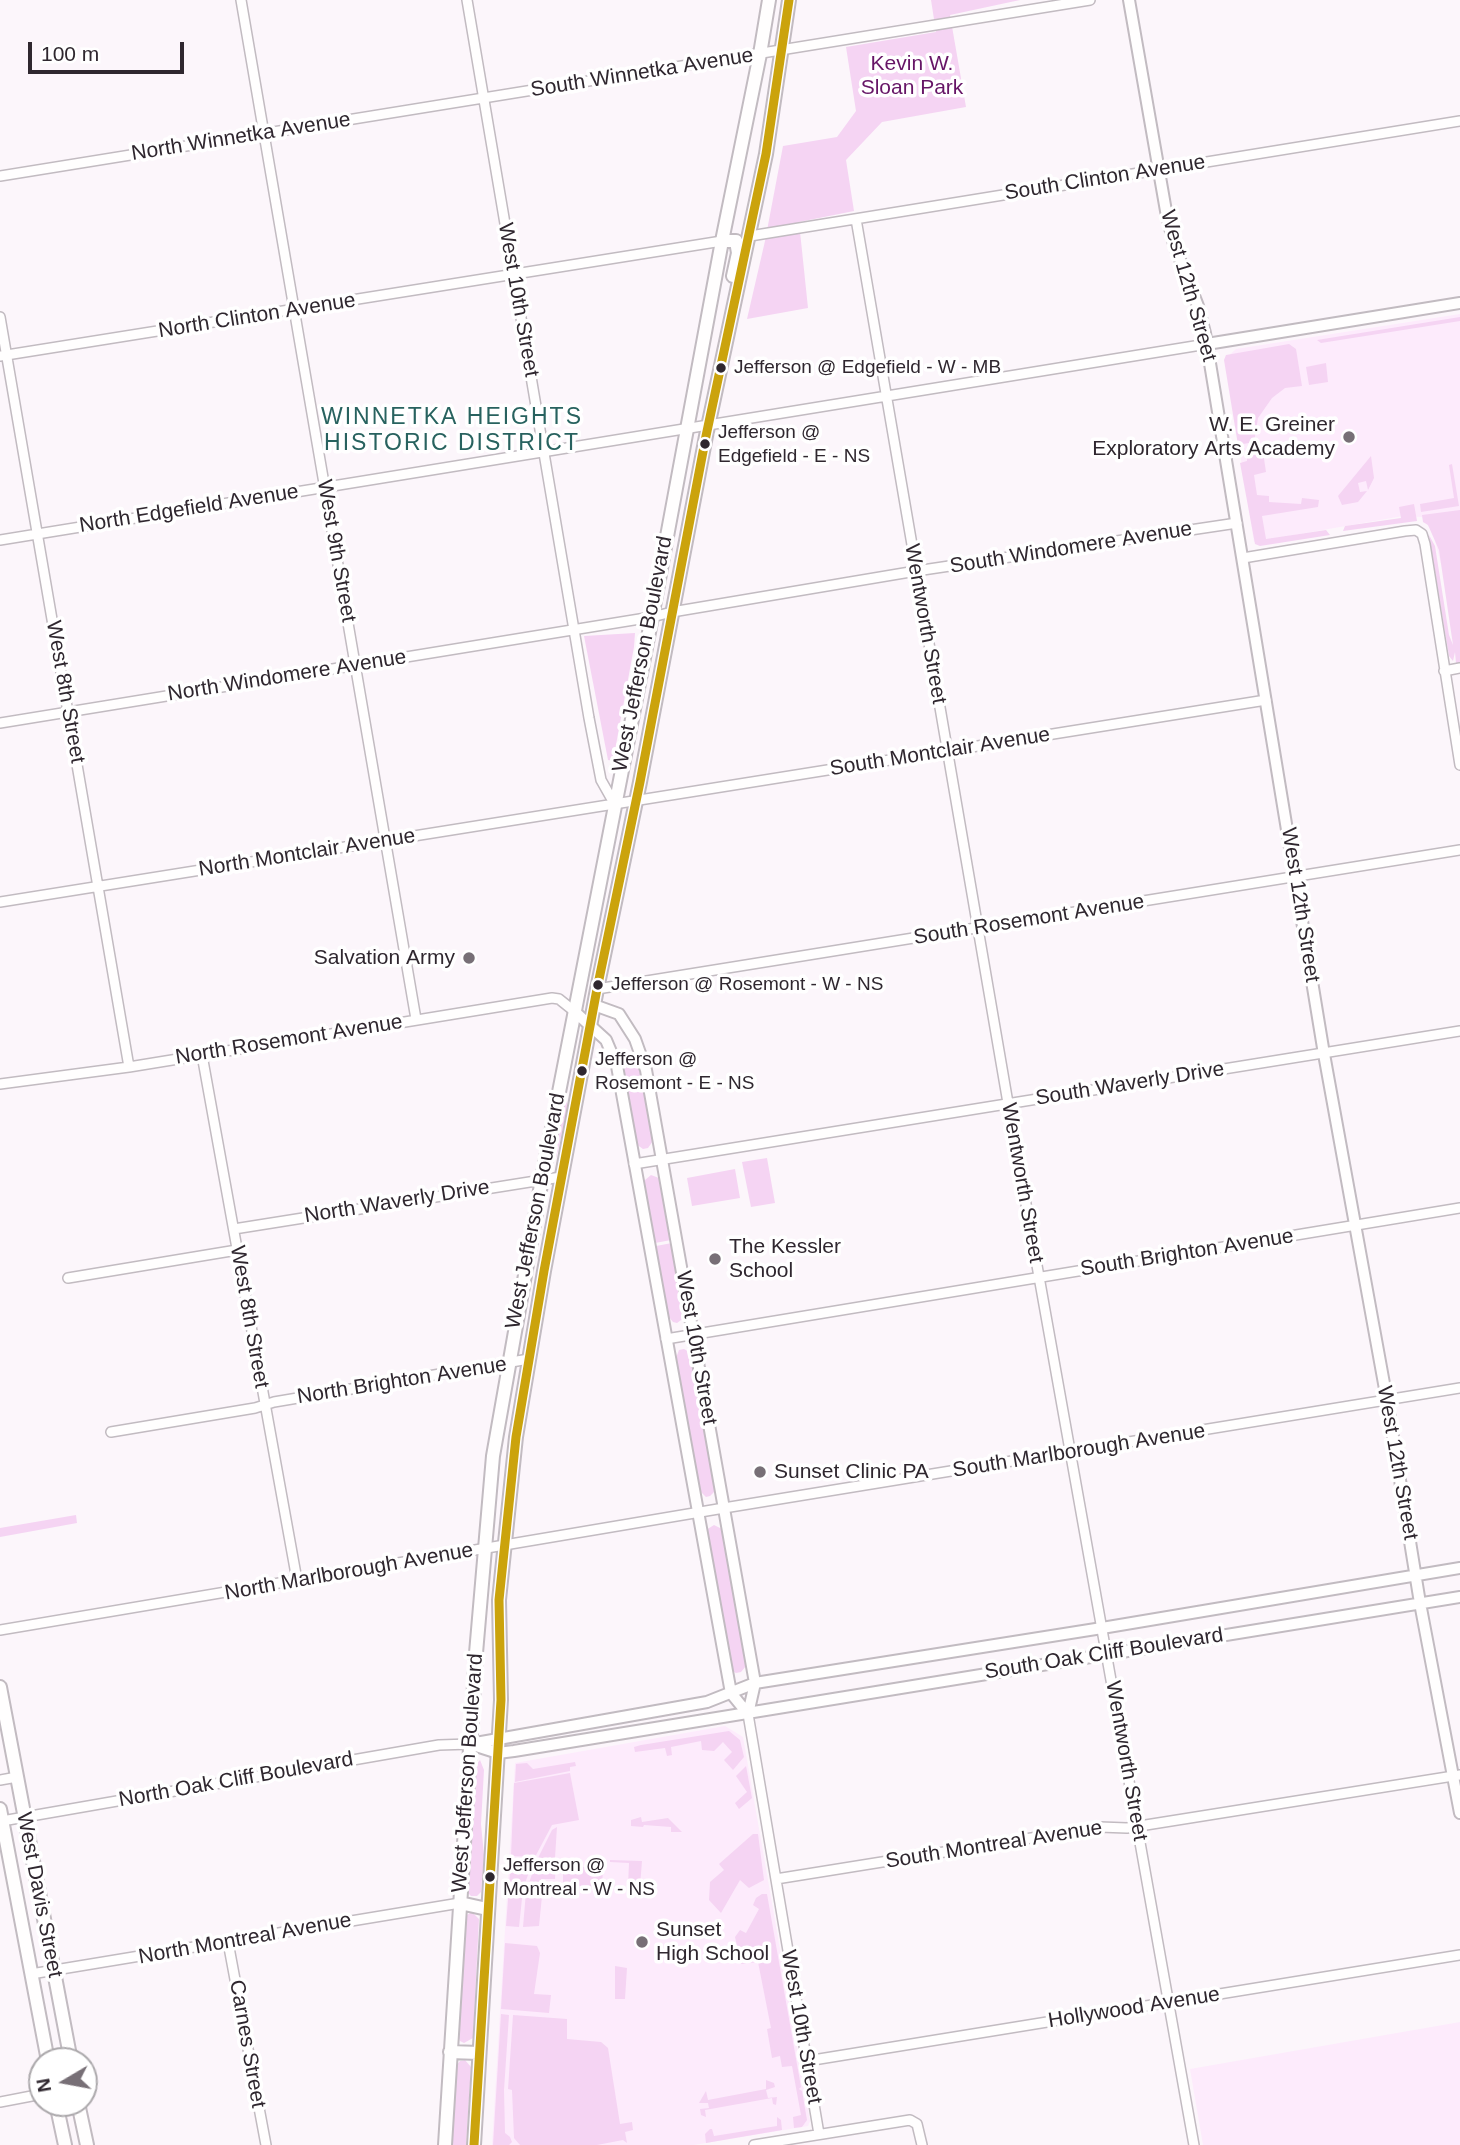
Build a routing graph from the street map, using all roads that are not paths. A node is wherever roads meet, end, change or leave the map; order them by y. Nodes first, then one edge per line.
1 (242, 0) edge
2 (467, 0) edge
3 (769, 0) edge
4 (789, 0) edge
5 (1090, 0) edge
6 (1129, 0) edge
7 (783, 48) junction
8 (760, 54) junction
9 (483, 98) junction
10 (1460, 121) edge
11 (265, 132) junction
12 (1158, 169) junction
13 (0, 176) edge
14 (856, 219) junction
15 (750, 236) junction
16 (722, 241) junction
17 (514, 275) junction
18 (1460, 303) edge
19 (293, 310) junction
20 (0, 317) edge
21 (732, 320) junction
22 (1207, 344) junction
23 (3, 356) edge
24 (886, 397) junction
25 (709, 425) junction
26 (686, 428) junction
27 (544, 453) junction
28 (324, 487) junction
29 (1237, 523) junction
30 (37, 534) junction
31 (0, 540) edge
32 (1243, 558) junction
33 (916, 571) junction
34 (672, 612) junction
35 (652, 617) junction
36 (574, 630) junction
37 (356, 664) junction
38 (1460, 668) edge
39 (1444, 671) junction
40 (1266, 699) junction
41 (68, 712) junction
42 (0, 723) edge
43 (947, 751) junction
44 (1460, 765) edge
45 (636, 800) junction
46 (614, 803) junction
47 (386, 840) junction
48 (1460, 850) edge
49 (1295, 876) junction
50 (98, 887) junction
51 (0, 902) edge
52 (978, 928) junction
53 (597, 989) junction
54 (594, 1005) junction
55 (574, 1011) junction
56 (416, 1019) junction
57 (591, 1025) junction
58 (1460, 1031) edge
59 (1324, 1054) junction
60 (202, 1055) junction
61 (129, 1066) junction
62 (0, 1084) edge
63 (1008, 1103) junction
64 (662, 1159) junction
65 (634, 1164) junction
66 (561, 1177) junction
67 (542, 1179) junction
68 (1460, 1208) edge
69 (1354, 1225) junction
70 (234, 1229) junction
71 (237, 1250) junction
72 (1039, 1277) junction
73 (68, 1278) dead end
74 (693, 1334) junction
75 (666, 1339) junction
76 (529, 1359) junction
77 (508, 1363) junction
78 (1460, 1388) edge
79 (1387, 1400) junction
80 (265, 1405) junction
81 (111, 1432) dead end
82 (1071, 1452) junction
83 (724, 1508) junction
84 (697, 1513) junction
85 (504, 1545) junction
86 (484, 1549) junction
87 (1460, 1567) edge
88 (1416, 1575) junction
89 (297, 1580) junction
90 (1460, 1597) edge
91 (1420, 1603) junction
92 (1102, 1628) junction
93 (0, 1630) edge
94 (1107, 1654) junction
95 (755, 1683) junction
96 (0, 1688) edge
97 (731, 1693) junction
98 (748, 1714) junction
99 (499, 1737) junction
100 (470, 1744) junction
101 (498, 1753) junction
102 (1457, 1776) edge
103 (17, 1777) junction
104 (0, 1780) edge
105 (1460, 1813) edge
106 (1, 1815) edge
107 (25, 1817) junction
108 (1138, 1827) junction
109 (776, 1879) junction
110 (460, 1903) junction
111 (487, 1909) junction
112 (228, 1942) junction
113 (1460, 1955) edge
114 (54, 1970) junction
115 (31, 1974) junction
116 (1168, 2002) junction
117 (45, 2047) edge
118 (68, 2047) edge
119 (450, 2052) junction
120 (478, 2053) junction
121 (807, 2061) junction
122 (28, 2097) edge
123 (0, 2102) edge
124 (59, 2117) edge
125 (81, 2117) edge
126 (819, 2134) junction
127 (65, 2145) edge
128 (87, 2145) edge
129 (266, 2145) edge
130 (445, 2145) edge
131 (474, 2145) edge
132 (754, 2145) edge
133 (922, 2145) edge
134 (1194, 2145) edge

1 - 11 street, West 9th Street
2 - 9 street, West 10th Street
3 - 8 main road, West Jefferson Boulevard
4 - 7 main road, West Jefferson Boulevard
5 - 7 street, South Winnetka Avenue
6 - 12 street, West 12th Street
7 - 8 street, South Winnetka Avenue
7 - 15 main road, West Jefferson Boulevard
8 - 9 street, South Winnetka Avenue
8 - 16 main road, West Jefferson Boulevard
9 - 11 street, North Winnetka Avenue
9 - 17 street, West 10th Street
10 - 12 street, South Clinton Avenue
11 - 13 street, North Winnetka Avenue
11 - 19 street, West 9th Street
12 - 14 street, South Clinton Avenue
12 - 22 street, West 12th Street
14 - 15 street, South Clinton Avenue
14 - 24 street, Wentworth Street
15 - 21 main road, West Jefferson Boulevard
16 - 17 street
16 - 21 main road
16 - 26 main road, West Jefferson Boulevard
17 - 19 street, North Clinton Avenue
17 - 27 street, West 10th Street
18 - 22 street
19 - 23 street, North Clinton Avenue
19 - 28 street, West 9th Street
20 - 23 street, West 8th Street
21 - 25 main road, West Jefferson Boulevard
22 - 24 street, North Edgefield Avenue
22 - 29 street, West 12th Street
23 - 30 street, West 8th Street
24 - 25 street, North Edgefield Avenue
24 - 33 street, Wentworth Street
25 - 26 street, North Edgefield Avenue
25 - 34 main road, West Jefferson Boulevard
26 - 27 street, North Edgefield Avenue
26 - 35 main road, West Jefferson Boulevard
27 - 28 street, North Edgefield Avenue
27 - 36 street, West 10th Street
28 - 30 street, North Edgefield Avenue
28 - 37 street, West 9th Street
29 - 32 street, West 12th Street
29 - 33 street, South Windomere Avenue
30 - 31 street, North Edgefield Avenue
30 - 41 street, West 8th Street
32 - 39 street
32 - 40 street, West 12th Street
33 - 34 street, South Windomere Avenue
33 - 43 street, Wentworth Street
34 - 35 street, South Windomere Avenue
34 - 45 main road, West Jefferson Boulevard
35 - 36 street, South Windomere Avenue
35 - 46 main road, West Jefferson Boulevard
36 - 37 street, North Windomere Avenue
36 - 46 street, West 10th Street
37 - 41 street, North Windomere Avenue
37 - 47 street, West 9th Street
38 - 39 street
39 - 44 street
40 - 43 street, South Montclair Avenue
40 - 49 street, West 12th Street
41 - 42 street, North Windomere Avenue
41 - 50 street, West 8th Street
43 - 45 street, South Montclair Avenue
43 - 52 street, Wentworth Street
45 - 46 street, South Montclair Avenue
45 - 53 main road, West Jefferson Boulevard
46 - 47 street, North Montclair Avenue
46 - 55 main road, West Jefferson Boulevard
47 - 50 street, North Montclair Avenue
47 - 56 street, West 9th Street
48 - 49 street, South Rosemont Avenue
49 - 52 street, South Rosemont Avenue
49 - 59 street, West 12th Street
50 - 51 street, North Montclair Avenue
50 - 61 street, West 8th Street
52 - 53 street, South Rosemont Avenue
52 - 63 street, Wentworth Street
53 - 54 main road, West Jefferson Boulevard
54 - 57 main road, West Jefferson Boulevard
54 - 64 street, West 10th Street
55 - 56 street, North Rosemont Avenue
55 - 57 street, West 10th Street
55 - 67 main road, West Jefferson Boulevard
56 - 60 street, North Rosemont Avenue
57 - 65 street, West 10th Street
57 - 66 main road, West Jefferson Boulevard
58 - 59 street, South Waverly Drive
59 - 63 street, South Waverly Drive
59 - 69 street, West 12th Street
60 - 61 street, North Rosemont Avenue
60 - 70 street, West 8th Street
61 - 62 street, North Rosemont Avenue
63 - 64 street, South Waverly Drive
63 - 72 street, Wentworth Street
64 - 65 street, South Waverly Drive
64 - 74 street, West 10th Street
65 - 75 street, West 10th Street
66 - 67 street, North Waverly Drive
66 - 76 main road, West Jefferson Boulevard
67 - 70 street, North Waverly Drive
67 - 77 main road, West Jefferson Boulevard
68 - 69 street, South Brighton Avenue
69 - 72 street, South Brighton Avenue
69 - 79 street, West 12th Street
70 - 71 street, West 8th Street
71 - 73 street
71 - 80 street, West 8th Street
72 - 74 street, South Brighton Avenue
72 - 82 street, Wentworth Street
74 - 75 street, South Brighton Avenue
74 - 83 street, West 10th Street
75 - 84 street, West 10th Street
76 - 77 street, North Brighton Avenue
76 - 85 main road, West Jefferson Boulevard
77 - 80 street, North Brighton Avenue
77 - 86 main road, West Jefferson Boulevard
78 - 79 street, South Marlborough Avenue
79 - 82 street, South Marlborough Avenue
79 - 88 street, West 12th Street
80 - 81 street, North Brighton Avenue
80 - 89 street, West 8th Street
82 - 83 street, South Marlborough Avenue
82 - 92 street, Wentworth Street
83 - 84 street, South Marlborough Avenue
83 - 95 street, West 10th Street
84 - 85 street, North Marlborough Avenue
84 - 97 street, West 10th Street
85 - 86 street, North Marlborough Avenue
85 - 99 main road, West Jefferson Boulevard
86 - 89 street, North Marlborough Avenue
86 - 100 main road, West Jefferson Boulevard
87 - 88 street, South Oak Cliff Boulevard
88 - 91 street, West 12th Street
88 - 92 street, South Oak Cliff Boulevard
89 - 93 street, North Marlborough Avenue
90 - 91 street, South Oak Cliff Boulevard
91 - 94 street, South Oak Cliff Boulevard
91 - 102 street, West 12th Street
92 - 94 street, Wentworth Street
92 - 95 street, South Oak Cliff Boulevard
94 - 98 street, South Oak Cliff Boulevard
94 - 108 street, Wentworth Street
95 - 97 street, North Oak Cliff Boulevard
95 - 98 street, West 10th Street
96 - 103 main road, West Davis Street
97 - 98 street, West 10th Street
97 - 99 street, North Oak Cliff Boulevard
98 - 101 street, North Oak Cliff Boulevard
98 - 109 street, West 10th Street
99 - 100 street, North Oak Cliff Boulevard
99 - 101 main road, West Jefferson Boulevard
100 - 101 street, North Oak Cliff Boulevard
100 - 107 street, North Oak Cliff Boulevard
100 - 110 main road, West Jefferson Boulevard
101 - 111 main road, West Jefferson Boulevard
102 - 105 street, West 12th Street
102 - 108 street, South Montreal Avenue
103 - 104 street
103 - 107 main road, West Davis Street
106 - 107 street, North Oak Cliff Boulevard
106 - 115 main road, West Davis Street
107 - 114 main road, West Davis Street
108 - 109 street, South Montreal Avenue
108 - 116 street, Wentworth Street
109 - 121 street, West 10th Street
110 - 111 main road
110 - 112 street, North Montreal Avenue
110 - 119 main road, West Jefferson Boulevard
111 - 120 main road, West Jefferson Boulevard
112 - 114 street, North Montreal Avenue
112 - 129 street, Carnes Street
113 - 116 street, Hollywood Avenue
114 - 115 street, North Montreal Avenue
114 - 118 main road, West Davis Street
115 - 117 main road, West Davis Street
116 - 121 street, Hollywood Avenue
116 - 134 street, Wentworth Street
119 - 120 main road
119 - 130 main road, West Jefferson Boulevard
120 - 131 main road, West Jefferson Boulevard
121 - 126 street, West 10th Street
122 - 123 street
124 - 127 main road
125 - 128 main road
126 - 132 street
126 - 133 street

